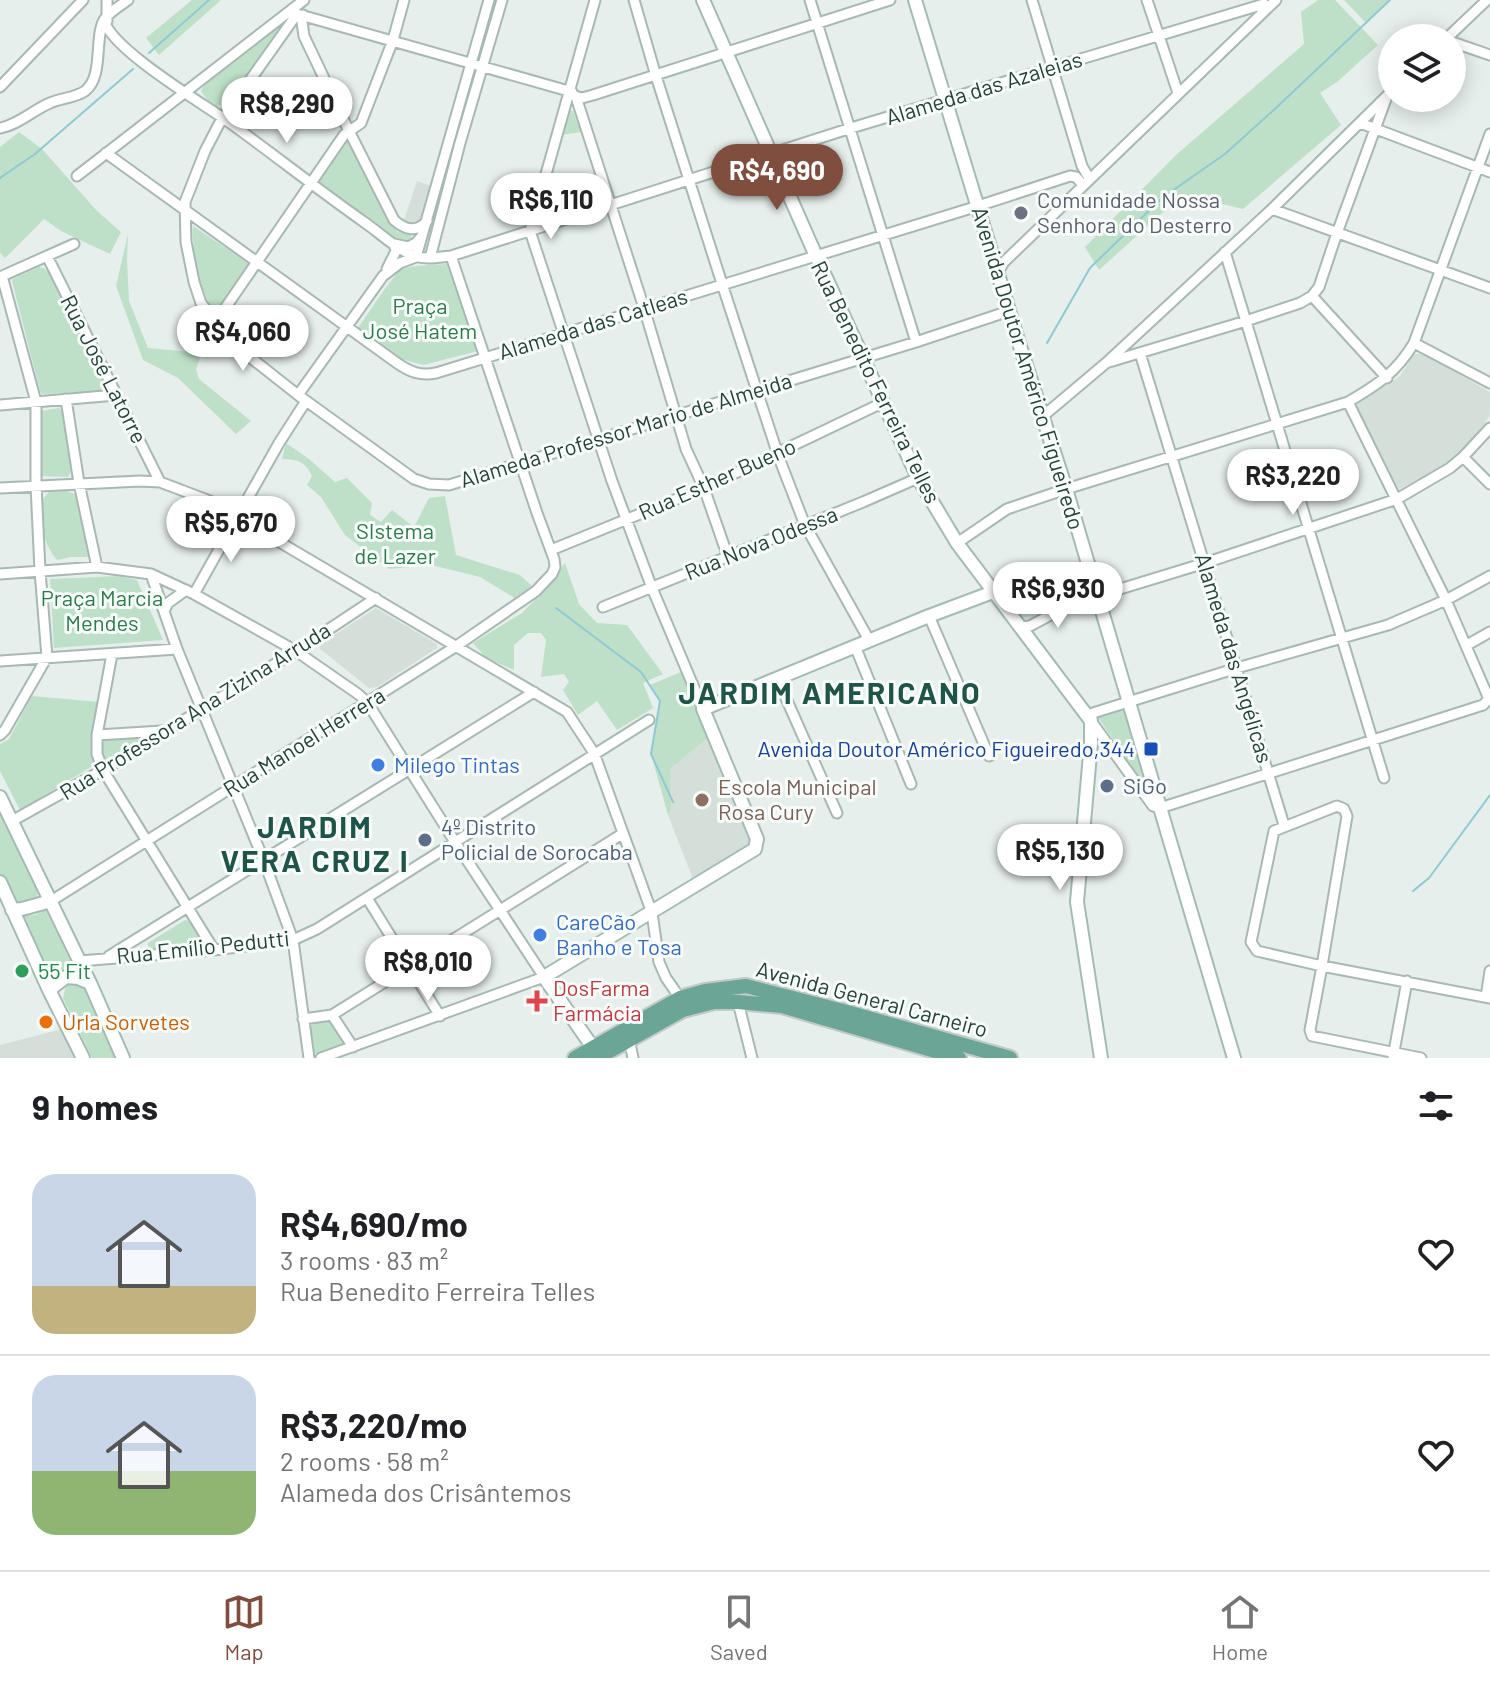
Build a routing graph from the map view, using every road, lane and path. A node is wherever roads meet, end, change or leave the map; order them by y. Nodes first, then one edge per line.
1 (83, 0) edge
2 (107, 0) edge
3 (128, 0) edge
4 (304, 0) edge
5 (404, 0) edge
6 (489, 0) edge
7 (502, 0) edge
8 (595, 0) edge
9 (634, 0) edge
10 (703, 0) edge
11 (810, 0) edge
12 (890, 0) edge
13 (915, 0) edge
14 (1032, 0) edge
15 (1147, 0) edge
16 (1276, 0) edge
17 (1487, 0) edge
18 (1264, 4) edge
19 (298, 13) junction
20 (105, 19) junction
21 (816, 23) junction
22 (1462, 24) edge
23 (105, 32) junction
24 (1158, 35) junction
25 (393, 40) junction
26 (1466, 47) edge
27 (725, 52) junction
28 (1490, 55) edge
29 (471, 64) junction
30 (483, 67) junction
31 (1053, 68) junction
32 (656, 76) junction
33 (0, 87) edge
34 (183, 92) junction
35 (1178, 93) junction
36 (572, 94) junction
37 (945, 99) junction
38 (1378, 105) edge
39 (1382, 112) edge
40 (223, 118) junction
41 (1360, 123) junction
42 (0, 128) edge
43 (851, 128) junction
44 (1375, 129) junction
45 (349, 131) junction
46 (1490, 134) edge
47 (106, 153) junction
48 (771, 153) junction
49 (1082, 166) junction
50 (1478, 167) junction
51 (1490, 172) edge
52 (77, 176) dead end
53 (1070, 176) junction
54 (690, 180) junction
55 (1086, 181) junction
56 (310, 184) junction
57 (611, 204) junction
58 (978, 206) junction
59 (1272, 209) junction
60 (186, 211) junction
61 (426, 225) junction
62 (530, 231) junction
63 (1337, 233) junction
64 (883, 235) junction
65 (74, 244) dead end
66 (394, 244) junction
67 (1225, 252) junction
68 (47, 256) junction
69 (451, 256) junction
70 (816, 256) junction
71 (416, 257) junction
72 (430, 258) junction
73 (256, 263) junction
74 (1441, 270) junction
75 (998, 272) junction
76 (1, 276) edge
77 (383, 276) junction
78 (722, 285) junction
79 (1490, 288) edge
80 (1312, 296) junction
81 (644, 308) junction
82 (1009, 311) junction
83 (1246, 321) junction
84 (215, 323) junction
85 (347, 327) junction
86 (564, 333) junction
87 (916, 342) junction
88 (1414, 343) junction
89 (1123, 353) junction
90 (1140, 353) junction
91 (485, 357) junction
92 (862, 358) junction
93 (1387, 378) junction
94 (1490, 383) edge
95 (756, 390) junction
96 (116, 395) junction
97 (302, 398) junction
98 (66, 399) junction
99 (36, 402) junction
100 (1348, 402) junction
101 (882, 403) junction
102 (0, 405) edge
103 (675, 415) junction
104 (1042, 417) junction
105 (1276, 425) junction
106 (1490, 428) edge
107 (599, 440) junction
108 (777, 453) junction
109 (1173, 457) junction
110 (1463, 457) junction
111 (522, 464) junction
112 (918, 478) junction
113 (160, 482) junction
114 (79, 483) junction
115 (1490, 484) edge
116 (36, 485) junction
117 (0, 488) edge
118 (704, 488) junction
119 (1066, 489) junction
120 (1397, 499) junction
121 (238, 517) junction
122 (628, 519) junction
123 (805, 525) junction
124 (1309, 529) junction
125 (957, 543) junction
126 (551, 550) junction
127 (728, 557) junction
128 (1205, 563) junction
129 (97, 567) junction
130 (40, 571) junction
131 (0, 574) edge
132 (151, 574) junction
133 (1490, 576) edge
134 (652, 588) junction
135 (190, 592) junction
136 (993, 592) junction
137 (1097, 596) junction
138 (376, 598) junction
139 (1446, 600) junction
140 (603, 607) dead end
141 (164, 611) junction
142 (929, 616) junction
143 (1020, 627) junction
144 (1490, 632) edge
145 (1342, 638) junction
146 (869, 640) junction
147 (1467, 645) junction
148 (855, 646) junction
149 (455, 647) junction
150 (177, 649) junction
151 (296, 651) junction
152 (112, 654) junction
153 (47, 657) junction
154 (0, 661) edge
155 (1237, 668) junction
156 (777, 678) junction
157 (534, 692) junction
158 (1129, 701) junction
159 (367, 702) junction
160 (703, 709) junction
161 (201, 710) junction
162 (649, 720) dead end
163 (1091, 721) junction
164 (167, 731) junction
165 (142, 733) junction
166 (0, 735) edge
167 (97, 735) junction
168 (1373, 741) junction
169 (145, 745) junction
170 (594, 753) junction
171 (989, 756) dead end
172 (103, 770) junction
173 (409, 770) junction
174 (1269, 774) junction
175 (1384, 778) dead end
176 (911, 784) dead end
177 (233, 786) junction
178 (0, 797) edge
179 (1160, 808) junction
180 (837, 813) dead end
181 (12, 821) junction
182 (1284, 825) junction
183 (622, 834) junction
184 (146, 841) junction
185 (455, 842) junction
186 (264, 861) junction
187 (0, 882) edge
188 (44, 887) junction
189 (367, 898) junction
190 (51, 901) junction
191 (33, 907) junction
192 (189, 908) junction
193 (12, 910) junction
194 (500, 910) junction
195 (652, 913) junction
196 (140, 939) junction
197 (293, 940) junction
198 (214, 950) junction
199 (143, 957) junction
200 (106, 958) junction
201 (80, 961) junction
202 (1322, 966) junction
203 (409, 967) junction
204 (1490, 971) edge
205 (544, 977) junction
206 (1407, 981) junction
207 (90, 983) junction
208 (49, 990) junction
209 (680, 998) junction
210 (1488, 998) edge
211 (738, 1002) junction
212 (332, 1015) junction
213 (440, 1016) junction
214 (303, 1019) junction
215 (629, 1039) junction
216 (353, 1047) junction
217 (591, 1055) edge
218 (1394, 1055) edge
219 (83, 1058) edge
220 (123, 1058) edge
221 (309, 1058) edge
222 (321, 1058) edge
223 (633, 1058) edge
224 (752, 1058) edge
225 (959, 1058) edge
226 (1010, 1058) edge
227 (1101, 1058) edge
228 (1234, 1058) edge
229 (1421, 1058) edge

1 - 33 street
2 - 20 street
3 - 20 street
4 - 19 street
5 - 25 street
6 - 29 street
7 - 30 street
8 - 36 street
9 - 32 street
10 - 27 main road, Rua Benedito Ferreira Telles
11 - 21 street
12 - 21 street
13 - 37 main road, Avenida Doutor Américo Figueiredo
14 - 31 street
15 - 24 street
16 - 18 street
17 - 22 street
18 - 24 street, Alameda das Azaleias
18 - 35 street
19 - 25 street
19 - 34 street
19 - 40 street, Alameda Professor Mario de Almeida
19 - 45 street
20 - 23 street
21 - 27 street
21 - 43 street
23 - 34 street
23 - 42 street
24 - 31 street, Alameda das Azaleias
24 - 35 street
25 - 29 street
25 - 45 street
26 - 28 street
27 - 32 street
27 - 48 main road, Rua Benedito Ferreira Telles
29 - 30 street
29 - 61 street
30 - 36 street
30 - 72 street
31 - 37 street, Alameda das Azaleias
31 - 49 street
32 - 36 street
32 - 54 street
34 - 40 street
34 - 47 street
35 - 55 street
36 - 57 street
36 - 62 street
37 - 43 street, Alameda das Azaleias
37 - 58 main road, Avenida Doutor Américo Figueiredo
38 - 41 street
39 - 44 street
40 - 56 street
40 - 60 street, Alameda Professor Mario de Almeida
41 - 44 street
41 - 59 street
43 - 48 street, Alameda das Azaleias
43 - 64 street
44 - 50 street
44 - 63 street
45 - 56 street
45 - 61 street
46 - 50 street
47 - 52 street
47 - 60 street, Alameda das Catleas
48 - 54 street, Alameda das Azaleias
48 - 70 main road, Rua Benedito Ferreira Telles
49 - 53 street
49 - 55 street
50 - 51 street
50 - 74 street
53 - 55 street
53 - 58 street, Alameda das Catleas
54 - 57 street, Alameda das Azaleias
54 - 78 street
55 - 75 street
56 - 66 street
56 - 73 street
57 - 62 street, Alameda das Azaleias
57 - 81 street
58 - 64 street, Alameda das Catleas
58 - 75 main road, Avenida Doutor Américo Figueiredo
59 - 63 street
59 - 67 street
60 - 73 street, Alameda das Catleas
60 - 84 street, Alameda Professor Mario de Almeida
61 - 66 street
61 - 71 street
62 - 69 street, Alameda das Azaleias
62 - 86 street
63 - 74 street
63 - 80 street
64 - 70 street, Alameda das Catleas
64 - 87 street
65 - 68 street
66 - 71 street
66 - 77 street
67 - 83 street
67 - 89 street
68 - 76 street
68 - 96 street, Rua José Latorre
69 - 72 street, Alameda das Azaleias
69 - 91 street
70 - 78 street, Alameda das Catleas
70 - 92 main road, Rua Benedito Ferreira Telles
71 - 72 street, Alameda das Azaleias
71 - 77 street
73 - 84 street
73 - 85 street, Alameda das Catleas
74 - 79 street
74 - 88 street
75 - 82 main road, Avenida Doutor Américo Figueiredo
76 - 99 street
77 - 85 street
78 - 81 street, Alameda das Catleas
78 - 95 street
80 - 83 street
80 - 93 street
81 - 86 street, Alameda das Catleas
81 - 103 street
82 - 87 street, Alameda Professor Mario de Almeida
82 - 104 main road, Avenida Doutor Américo Figueiredo
83 - 90 street
83 - 105 street
84 - 97 street, Alameda Professor Mario de Almeida
85 - 91 street, Alameda das Catleas
85 - 97 street
86 - 91 street, Alameda das Catleas
86 - 107 street
87 - 92 street, Alameda Professor Mario de Almeida
88 - 93 street
88 - 94 street
89 - 90 street
89 - 104 street
90 - 109 street, Alameda das Angélicas
91 - 111 street
92 - 95 street, Alameda Professor Mario de Almeida
92 - 101 main road, Rua Benedito Ferreira Telles
93 - 100 street
95 - 103 street, Alameda Professor Mario de Almeida
95 - 108 street
96 - 98 street
96 - 113 street, Rua José Latorre
97 - 111 street, Alameda Professor Mario de Almeida
97 - 121 street
98 - 99 street
98 - 114 street
99 - 102 street
99 - 116 street
100 - 105 street
100 - 120 street
101 - 108 street, Rua Esther Bueno
101 - 112 main road, Rua Benedito Ferreira Telles
103 - 107 street, Alameda Professor Mario de Almeida
103 - 118 street
104 - 119 main road, Avenida Doutor Américo Figueiredo
105 - 109 street
105 - 124 street
106 - 110 street
107 - 111 street, Alameda Professor Mario de Almeida
107 - 122 street
108 - 118 street, Rua Esther Bueno
108 - 123 street
109 - 119 street
109 - 128 street, Alameda das Angélicas
110 - 115 street
110 - 120 street
111 - 126 street
112 - 123 street, Rua Nova Odessa
112 - 125 main road, Rua Benedito Ferreira Telles
113 - 114 street
113 - 121 street
114 - 116 street
114 - 129 street
116 - 117 street
116 - 130 street
118 - 122 street, Rua Esther Bueno
118 - 127 street
119 - 125 street
119 - 137 main road, Avenida Doutor Américo Figueiredo
120 - 124 street
120 - 139 street
121 - 135 street
121 - 138 street
122 - 126 street, Rua Esther Bueno
122 - 134 street
123 - 127 street, Rua Nova Odessa
123 - 146 street
124 - 128 street
124 - 145 street
125 - 136 main road, Rua Benedito Ferreira Telles
126 - 149 street, Rua Manoel Herrera
127 - 134 street, Rua Nova Odessa
128 - 137 street
128 - 155 street, Alameda das Angélicas
129 - 130 street
129 - 132 street
130 - 131 street
130 - 153 street
132 - 135 street
132 - 141 street
133 - 139 street
134 - 140 street, Rua Nova Odessa
134 - 160 street
135 - 141 street
135 - 151 street
136 - 142 main road
136 - 143 main road, Rua Benedito Ferreira Telles
137 - 143 street
137 - 158 main road, Avenida Doutor Américo Figueiredo
138 - 149 street
138 - 151 street, Rua Professora Ana Zizina Arruda
139 - 145 street
139 - 147 street
141 - 150 street
142 - 146 main road
142 - 171 street
143 - 163 main road, Rua Benedito Ferreira Telles
144 - 147 street
145 - 155 street
145 - 168 street
146 - 148 main road
147 - 168 street
148 - 156 main road
148 - 176 street
149 - 157 street
149 - 159 street, Rua Manoel Herrera
150 - 152 street
150 - 161 street
151 - 159 street
151 - 161 street, Rua Professora Ana Zizina Arruda
152 - 153 street
152 - 167 street
153 - 154 street
153 - 166 street
155 - 158 street
155 - 174 street, Alameda das Angélicas
156 - 160 main road
156 - 180 street
157 - 170 street
157 - 173 street
158 - 163 street
158 - 179 main road, Avenida Doutor Américo Figueiredo
159 - 173 street
159 - 177 street, Rua Manoel Herrera
160 - 195 main road
161 - 164 street, Rua Professora Ana Zizina Arruda
161 - 177 street
162 - 170 street, Rua Emílio Pedutti
163 - 179 street, Rua Benedito Ferreira Telles
163 - 227 main road
164 - 165 street
164 - 169 street, Rua Professora Ana Zizina Arruda
165 - 167 street
165 - 169 street
167 - 172 street
168 - 174 street
168 - 175 street
169 - 172 street, Rua Professora Ana Zizina Arruda
170 - 183 street
170 - 185 street, Rua Emílio Pedutti
172 - 181 street, Rua Professora Ana Zizina Arruda
172 - 184 street
173 - 185 street
173 - 186 street
174 - 179 street
174 - 182 street, Alameda das Angélicas
177 - 184 street, Rua Manoel Herrera
177 - 186 street
178 - 181 main road
179 - 228 main road, Avenida Doutor Américo Figueiredo
181 - 188 main road
182 - 202 street
182 - 202 street
183 - 194 street
183 - 195 street
184 - 190 street, Rua Manoel Herrera
184 - 192 street
185 - 189 street, Rua Emílio Pedutti
185 - 194 street
186 - 192 street
186 - 197 street
187 - 193 main road
188 - 190 main road
188 - 191 main road
189 - 197 street, Rua Emílio Pedutti
189 - 203 street
190 - 191 main road
190 - 201 main road
191 - 193 main road
192 - 196 street
192 - 198 street
193 - 208 main road
194 - 203 street
194 - 205 street
195 - 205 main road
195 - 209 street
196 - 199 street
196 - 200 street
197 - 198 street, Rua Emílio Pedutti
197 - 214 street
198 - 199 street, Rua Emílio Pedutti
199 - 200 street, Rua Emílio Pedutti
200 - 201 street, Rua Emílio Pedutti
201 - 207 main road
202 - 206 street
202 - 218 street
203 - 212 street
203 - 213 street
204 - 210 street
205 - 213 street
205 - 217 main road
206 - 210 street
206 - 218 street
207 - 208 main road
207 - 220 main road
208 - 219 main road
209 - 217 main road, Avenida General Carneiro
209 - 226 main road, Avenida General Carneiro
211 - 215 main road, Avenida General Carneiro
211 - 224 street
211 - 225 main road, Avenida General Carneiro
212 - 214 street
212 - 216 street
213 - 216 street
214 - 221 street
215 - 217 main road, Avenida General Carneiro
215 - 223 street
216 - 222 street
218 - 229 street

